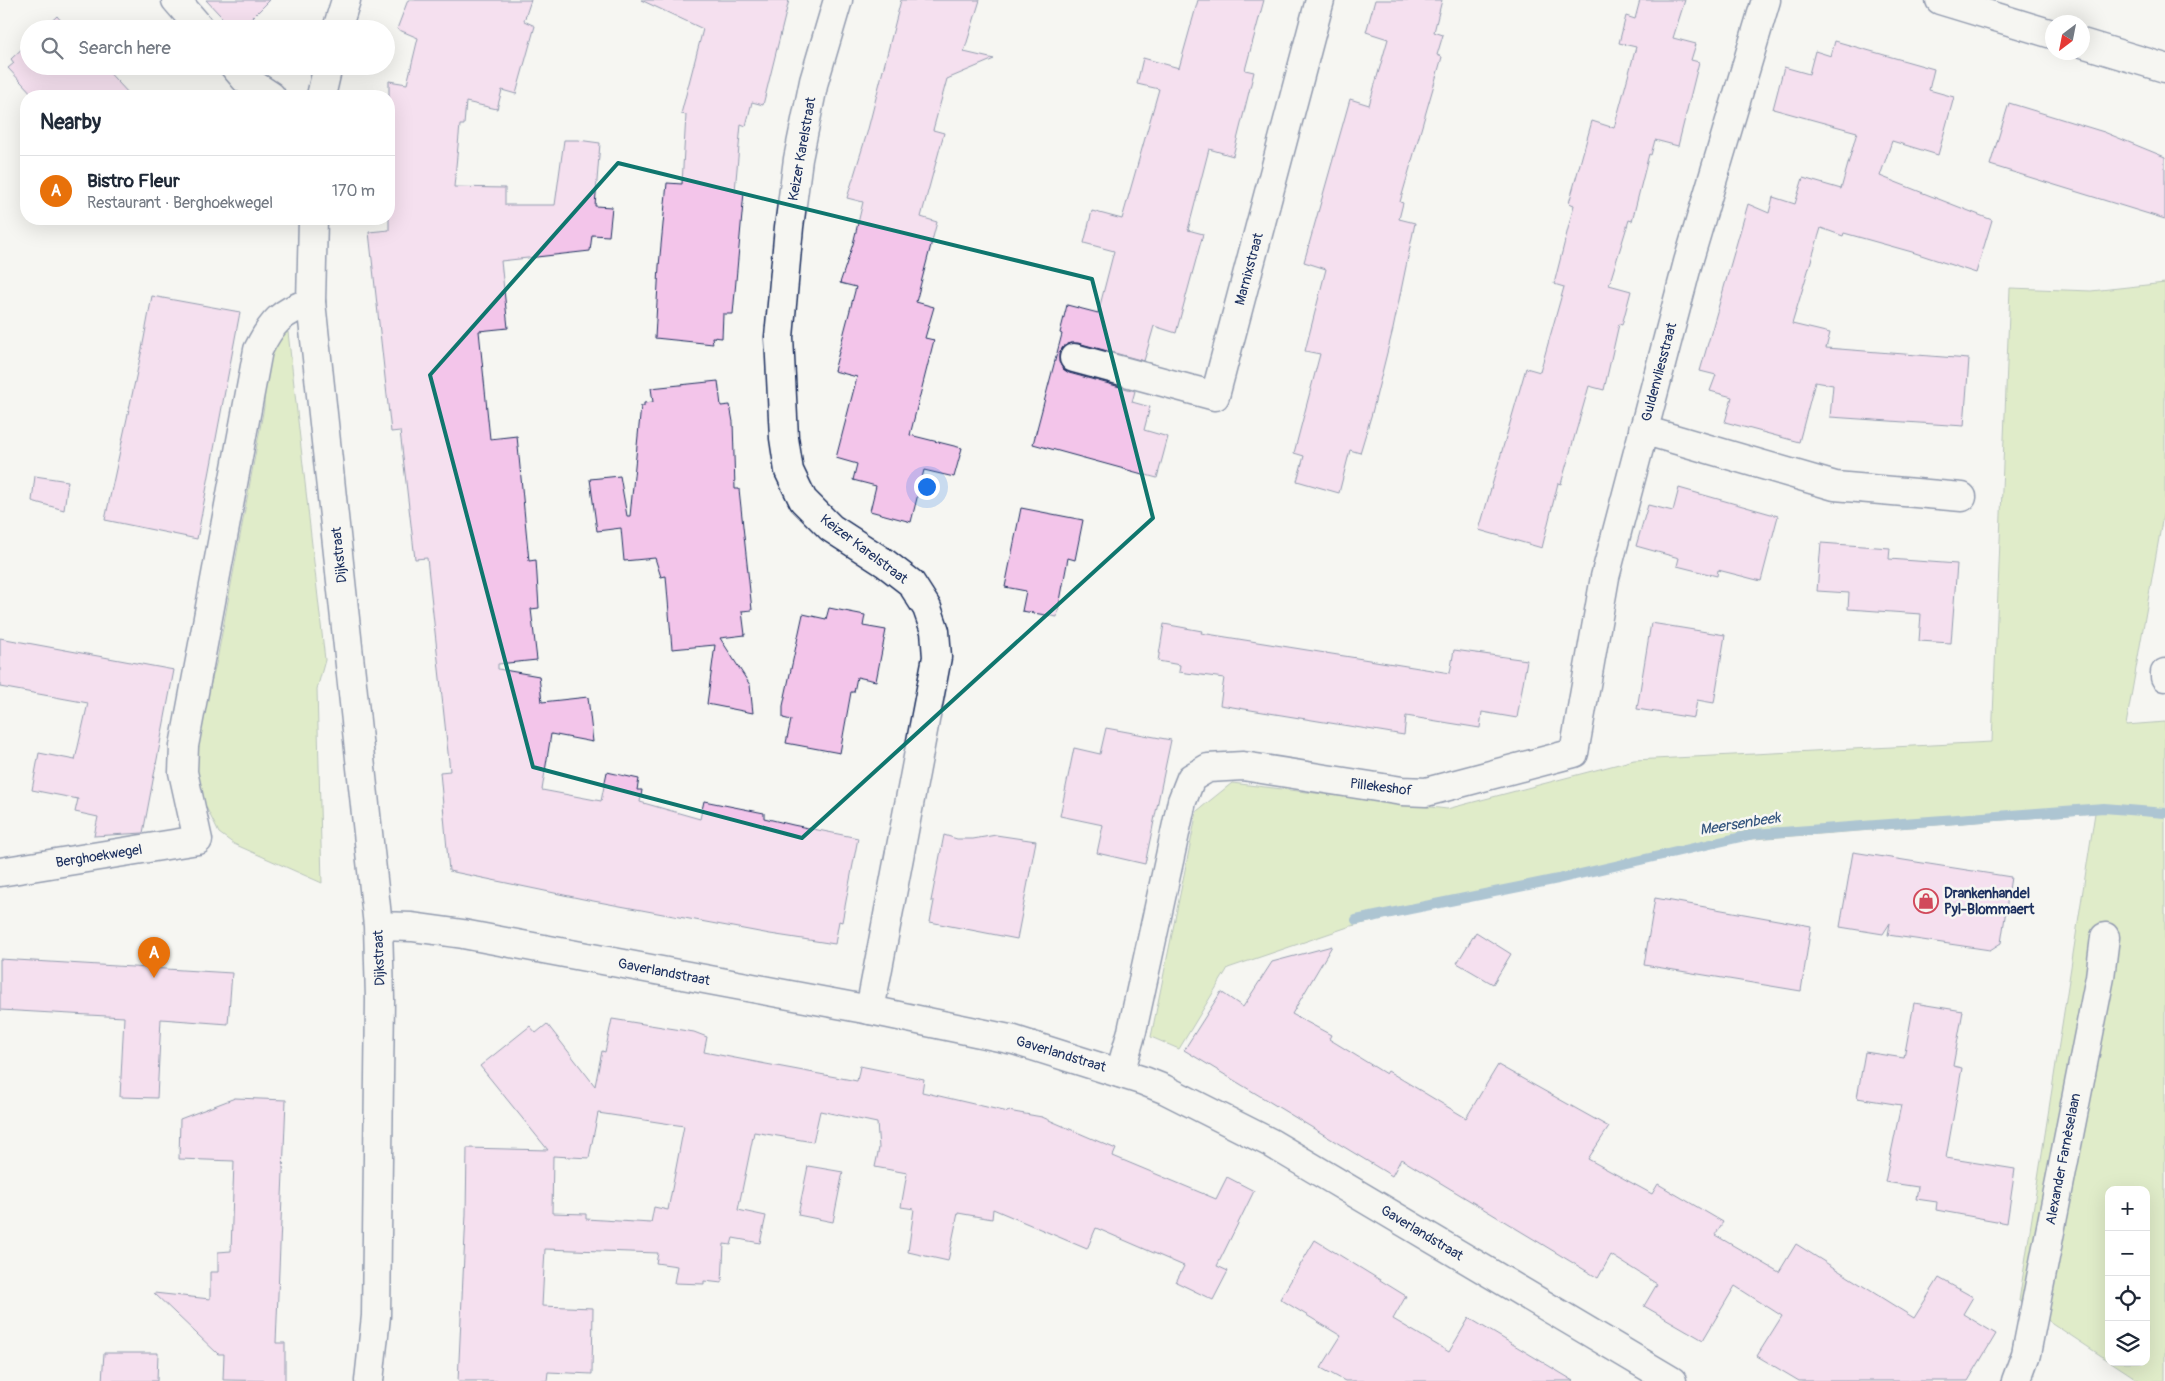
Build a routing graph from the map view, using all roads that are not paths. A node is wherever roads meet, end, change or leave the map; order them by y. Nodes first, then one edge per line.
1 (176, 0) edge
2 (346, 0) edge
3 (838, 0) edge
4 (1320, 0) edge
5 (1766, 0) edge
6 (1940, 0) edge
7 (193, 20) edge
8 (340, 20) edge
9 (2045, 32) edge
10 (2090, 45) edge
11 (2165, 68) edge
12 (242, 75) edge
13 (326, 75) edge
14 (262, 90) edge
15 (322, 90) edge
16 (313, 225) edge
17 (311, 302) junction
18 (1074, 358) dead end
19 (1643, 430) junction
20 (1962, 497) dead end
21 (2165, 673) edge
22 (2164, 677) edge
23 (0, 872) edge
24 (378, 926) junction
25 (2105, 937) dead end
26 (870, 1010) junction
27 (1120, 1073) junction
28 (369, 1381) edge
29 (1672, 1381) edge
30 (2016, 1381) edge

1 - 7 street
2 - 8 street
3 - 26 street, Keizer Karelstraat
4 - 18 street, Marnixstraat
5 - 19 street, Guldenvliesstraat
6 - 9 street
10 - 11 street
12 - 14 street
13 - 15 street
16 - 17 street, Dijkstraat
17 - 23 street, Berghoekwegel
17 - 24 street, Dijkstraat
19 - 20 street, Guldenvliesstraat
19 - 27 street, Pillekeshof
21 - 22 street
24 - 26 street, Gaverlandstraat
24 - 28 street, Dijkstraat
25 - 30 street, Alexander Farnèselaan
26 - 27 street, Gaverlandstraat
27 - 29 street, Gaverlandstraat

